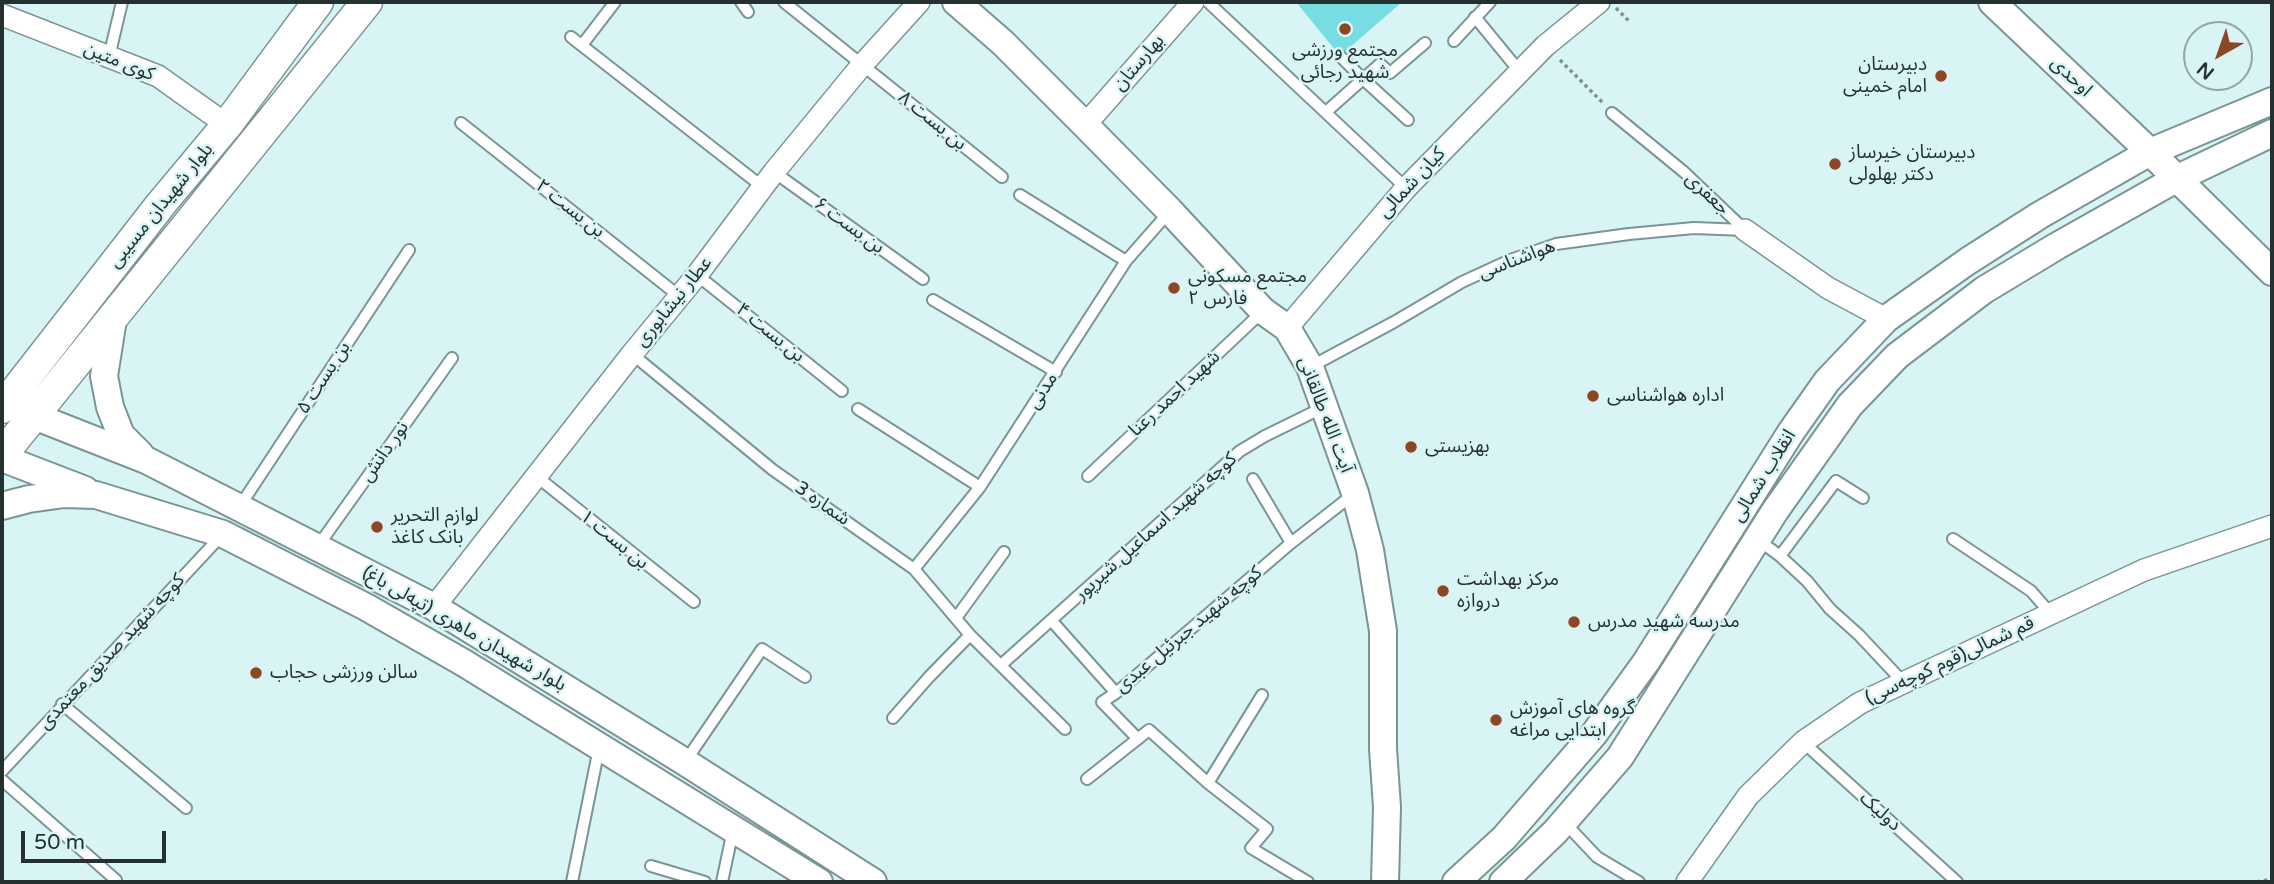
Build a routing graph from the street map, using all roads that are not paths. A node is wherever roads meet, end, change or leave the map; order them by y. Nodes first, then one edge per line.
1 (122, 2) edge
2 (316, 2) edge
3 (367, 2) edge
4 (615, 2) edge
5 (741, 2) edge
6 (784, 2) edge
7 (919, 2) edge
8 (956, 2) edge
9 (1193, 2) edge
10 (1208, 2) edge
11 (1490, 2) edge
12 (1599, 2) edge
13 (1992, 2) edge
14 (748, 12) dead end
15 (2, 15) edge
16 (1475, 17) junction
17 (571, 37) dead end
18 (1454, 41) dead end
19 (1425, 43) dead end
20 (582, 45) junction
21 (1340, 56) dead end
22 (108, 57) junction
23 (862, 65) junction
24 (1520, 72) junction
25 (1363, 79) junction
26 (2272, 101) edge
27 (1326, 112) junction
28 (1612, 113) road end
29 (2244, 113) junction
30 (1408, 120) dead end
31 (461, 122) dead end
32 (227, 125) junction
33 (1085, 125) junction
34 (2263, 137) edge
35 (2150, 152) junction
36 (1002, 177) dead end
37 (2176, 179) junction
38 (769, 180) junction
39 (1406, 188) junction
40 (1020, 195) dead end
41 (1170, 211) junction
42 (2040, 215) junction
43 (1745, 230) junction
44 (2057, 246) junction
45 (409, 250) dead end
46 (1126, 261) junction
47 (2272, 272) edge
48 (697, 275) junction
49 (923, 279) dead end
50 (679, 296) junction
51 (933, 300) dead end
52 (1263, 311) junction
53 (1886, 319) junction
54 (71, 320) junction
55 (1287, 328) junction
56 (104, 330) junction
57 (632, 354) junction
58 (452, 358) dead end
59 (1310, 367) junction
60 (1056, 372) junction
61 (842, 391) dead end
62 (1324, 407) junction
63 (2, 408) edge
64 (858, 409) dead end
65 (34, 416) junction
66 (2, 456) edge
67 (146, 460) junction
68 (536, 476) junction
69 (1087, 476) dead end
70 (1253, 479) dead end
71 (980, 487) junction
72 (1355, 493) junction
73 (96, 495) junction
74 (1863, 498) dead end
75 (2, 506) edge
76 (240, 506) junction
77 (2272, 526) edge
78 (223, 534) junction
79 (1757, 539) junction
80 (1953, 539) dead end
81 (1291, 543) junction
82 (318, 546) junction
83 (1004, 552) dead end
84 (1780, 556) junction
85 (914, 569) junction
86 (694, 602) dead end
87 (434, 607) junction
88 (2051, 614) junction
89 (956, 618) junction
90 (1051, 620) junction
91 (970, 635) junction
92 (1001, 665) junction
93 (805, 677) dead end
94 (1904, 683) junction
95 (1116, 693) junction
96 (1262, 695) dead end
97 (62, 704) junction
98 (893, 718) dead end
99 (1065, 729) dead end
100 (1138, 739) junction
101 (1803, 742) junction
102 (599, 746) junction
103 (685, 762) junction
104 (2, 771) edge
105 (1087, 779) dead end
106 (2, 780) edge
107 (1208, 783) junction
108 (186, 808) dead end
109 (1564, 822) junction
110 (733, 829) junction
111 (651, 866) dead end
112 (116, 880) dead end
113 (572, 882) edge
114 (705, 882) edge
115 (722, 882) edge
116 (820, 882) edge
117 (873, 882) edge
118 (1308, 882) edge
119 (1385, 882) edge
120 (1456, 882) edge
121 (1503, 882) edge
122 (1640, 882) edge
123 (1687, 882) edge
124 (1956, 882) edge

1 - 22 lane
2 - 32 main road, بلوار شهیدان مسیبی
3 - 56 main road, بلوار شهیدان مسیبی
4 - 20 lane
5 - 14 lane
6 - 23 lane, بن بست ۸
7 - 23 street, عطار نیشابوری
8 - 33 street, آیت الله طالقانی
9 - 33 street, بهارستان
10 - 27 lane
11 - 16 lane
12 - 24 street, کیان شمالی
13 - 35 street, اوحدی
15 - 22 street, کوی متین
16 - 18 lane
16 - 24 lane
17 - 20 lane
19 - 25 lane
20 - 38 lane
21 - 25 lane
22 - 32 street, کوی متین
23 - 36 lane, بن بست ۸
23 - 38 street, عطار نیشابوری
24 - 39 street, کیان شمالی
25 - 27 lane
25 - 30 lane
26 - 29 street, انقلاب شمالی
27 - 39 lane
28 - 43 lane, جعفری
29 - 34 street
29 - 35 street, انقلاب شمالی
31 - 50 lane, بن بست ۲
32 - 54 main road, بلوار شهیدان مسیبی
33 - 41 street, آیت الله طالقانی
34 - 37 street, انقلاب شمالی
35 - 37 street, اوحدی
35 - 42 street, انقلاب شمالی
37 - 44 street, انقلاب شمالی
37 - 47 street
38 - 48 street, عطار نیشابوری
38 - 49 lane, بن بست ۶
39 - 55 street, کیان شمالی
40 - 46 lane
41 - 46 lane, مدنی
41 - 52 street, آیت الله طالقانی
42 - 44 street
42 - 53 street, انقلاب شمالی
43 - 53 street, جعفری
43 - 59 lane, هواشناسی
44 - 79 street, انقلاب شمالی
45 - 76 lane, بن بست ۵
46 - 60 lane, مدنی
48 - 50 street, عطار نیشابوری
48 - 61 lane, بن بست ۴
50 - 57 street, عطار نیشابوری
51 - 60 lane
52 - 55 street, آیت الله طالقانی
52 - 69 lane, شهید احمد رعنا
53 - 120 street, انقلاب شمالی
54 - 56 main road
54 - 63 main road, بلوار شهیدان مسیبی
55 - 59 street, آیت الله طالقانی
56 - 65 main road, بلوار شهیدان مسیبی
56 - 67 street, بلوار شهیدان مسیبی
57 - 68 street, عطار نیشابوری
57 - 85 lane, شماره 3
58 - 82 lane, نور دانش
59 - 62 street, آیت الله طالقانی
60 - 71 lane, مدنی
62 - 72 street, آیت الله طالقانی
62 - 90 lane, کوچه شهید اسماعیل شیرپور
63 - 65 main road
64 - 71 lane
65 - 66 main road, بلوار شهیدان مسیبی
65 - 67 street, بلوار شهیدان ماهری (تپه‌لی باغ)
66 - 73 street, بلوار شهیدان ماهری (تپه‌لی باغ)
67 - 76 street, بلوار شهیدان ماهری (تپه‌لی باغ)
68 - 86 lane, بن بست ۱
68 - 87 street, عطار نیشابوری
70 - 81 lane
71 - 85 lane, مدنی
72 - 81 lane, کوچه شهید جبرئیل عبدی
72 - 119 street, آیت الله طالقانی
73 - 75 street, بلوار شهیدان ماهری (تپه‌لی باغ)
73 - 78 street, بلوار شهیدان ماهری (تپه‌لی باغ)
74 - 84 lane
76 - 78 street
76 - 82 street, بلوار شهیدان ماهری (تپه‌لی باغ)
77 - 88 street, قم شمالی(قوم کوچه‌سی)
78 - 97 lane, کوچه شهید صدیق معتمدی
78 - 102 street, بلوار شهیدان ماهری (تپه‌لی باغ)
79 - 84 lane
79 - 109 street, انقلاب شمالی
80 - 88 lane
81 - 95 lane, کوچه شهید جبرئیل عبدی
82 - 87 street, بلوار شهیدان ماهری (تپه‌لی باغ)
83 - 89 lane
84 - 94 lane
85 - 89 lane, شماره 3
87 - 103 street, بلوار شهیدان ماهری (تپه‌لی باغ)
88 - 94 street, قم شمالی(قوم کوچه‌سی)
89 - 91 lane, شماره 3
90 - 92 lane, کوچه شهید اسماعیل شیرپور
90 - 95 lane
91 - 92 lane, شماره 3
91 - 98 lane
92 - 99 lane, شماره 3
93 - 103 lane
94 - 101 street, قم شمالی(قوم کوچه‌سی)
95 - 100 lane, کوچه شهید جبرئیل عبدی
96 - 107 lane
97 - 104 lane, کوچه شهید صدیق معتمدی
97 - 108 lane
100 - 105 lane
100 - 107 lane
101 - 123 street, قم شمالی(قوم کوچه‌سی)
101 - 124 lane, دولیک
102 - 110 street, بلوار شهیدان ماهری (تپه‌لی باغ)
102 - 113 lane
103 - 117 street, بلوار شهیدان ماهری (تپه‌لی باغ)
106 - 112 lane
107 - 118 lane
109 - 121 street, انقلاب شمالی
109 - 122 lane
110 - 115 lane
110 - 116 street, بلوار شهیدان ماهری (تپه‌لی باغ)
111 - 114 lane

